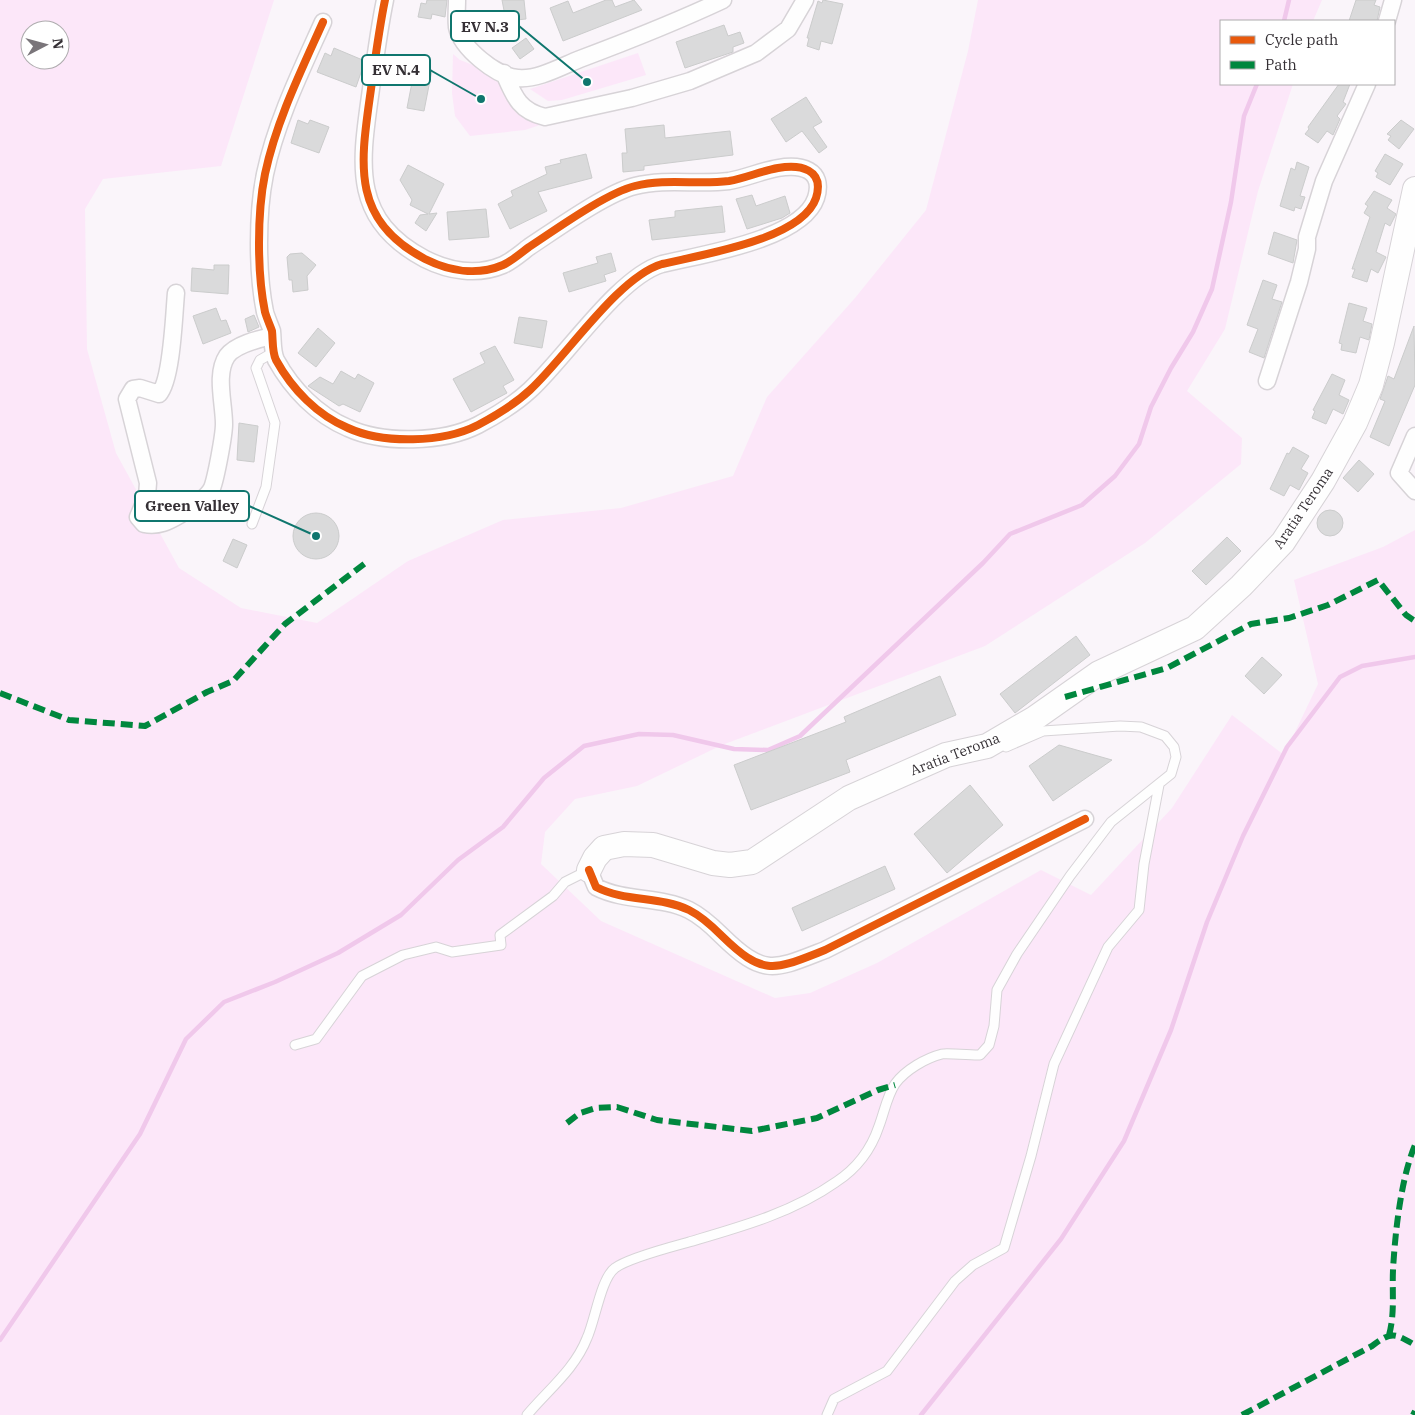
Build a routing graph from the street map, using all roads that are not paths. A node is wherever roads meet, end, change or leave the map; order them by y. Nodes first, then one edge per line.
1 (385, 0) edge
2 (457, 0) edge
3 (723, 0) edge
4 (805, 0) edge
5 (1394, 0) edge
6 (1386, 20) edge
7 (323, 22) dead end
8 (504, 74) junction
9 (1367, 85) edge
10 (1414, 199) edge
11 (176, 293) dead end
12 (273, 344) junction
13 (1267, 381) dead end
14 (1415, 436) edge
15 (1415, 491) edge
16 (252, 524) dead end
17 (987, 746) junction
18 (1159, 785) junction
19 (1085, 819) dead end
20 (589, 870) junction
21 (295, 1045) dead end
22 (527, 1415) edge
23 (826, 1415) edge

1 - 12 street
2 - 8 street
3 - 8 street
4 - 8 street
5 - 6 street
7 - 12 street
9 - 13 street
10 - 17 main road, Aratia Teroma
11 - 12 street
12 - 16 lane
14 - 15 street
17 - 18 lane
17 - 20 main road, Aratia Teroma
18 - 22 lane
18 - 23 lane
19 - 20 street
20 - 21 lane, Aratia Teroma

